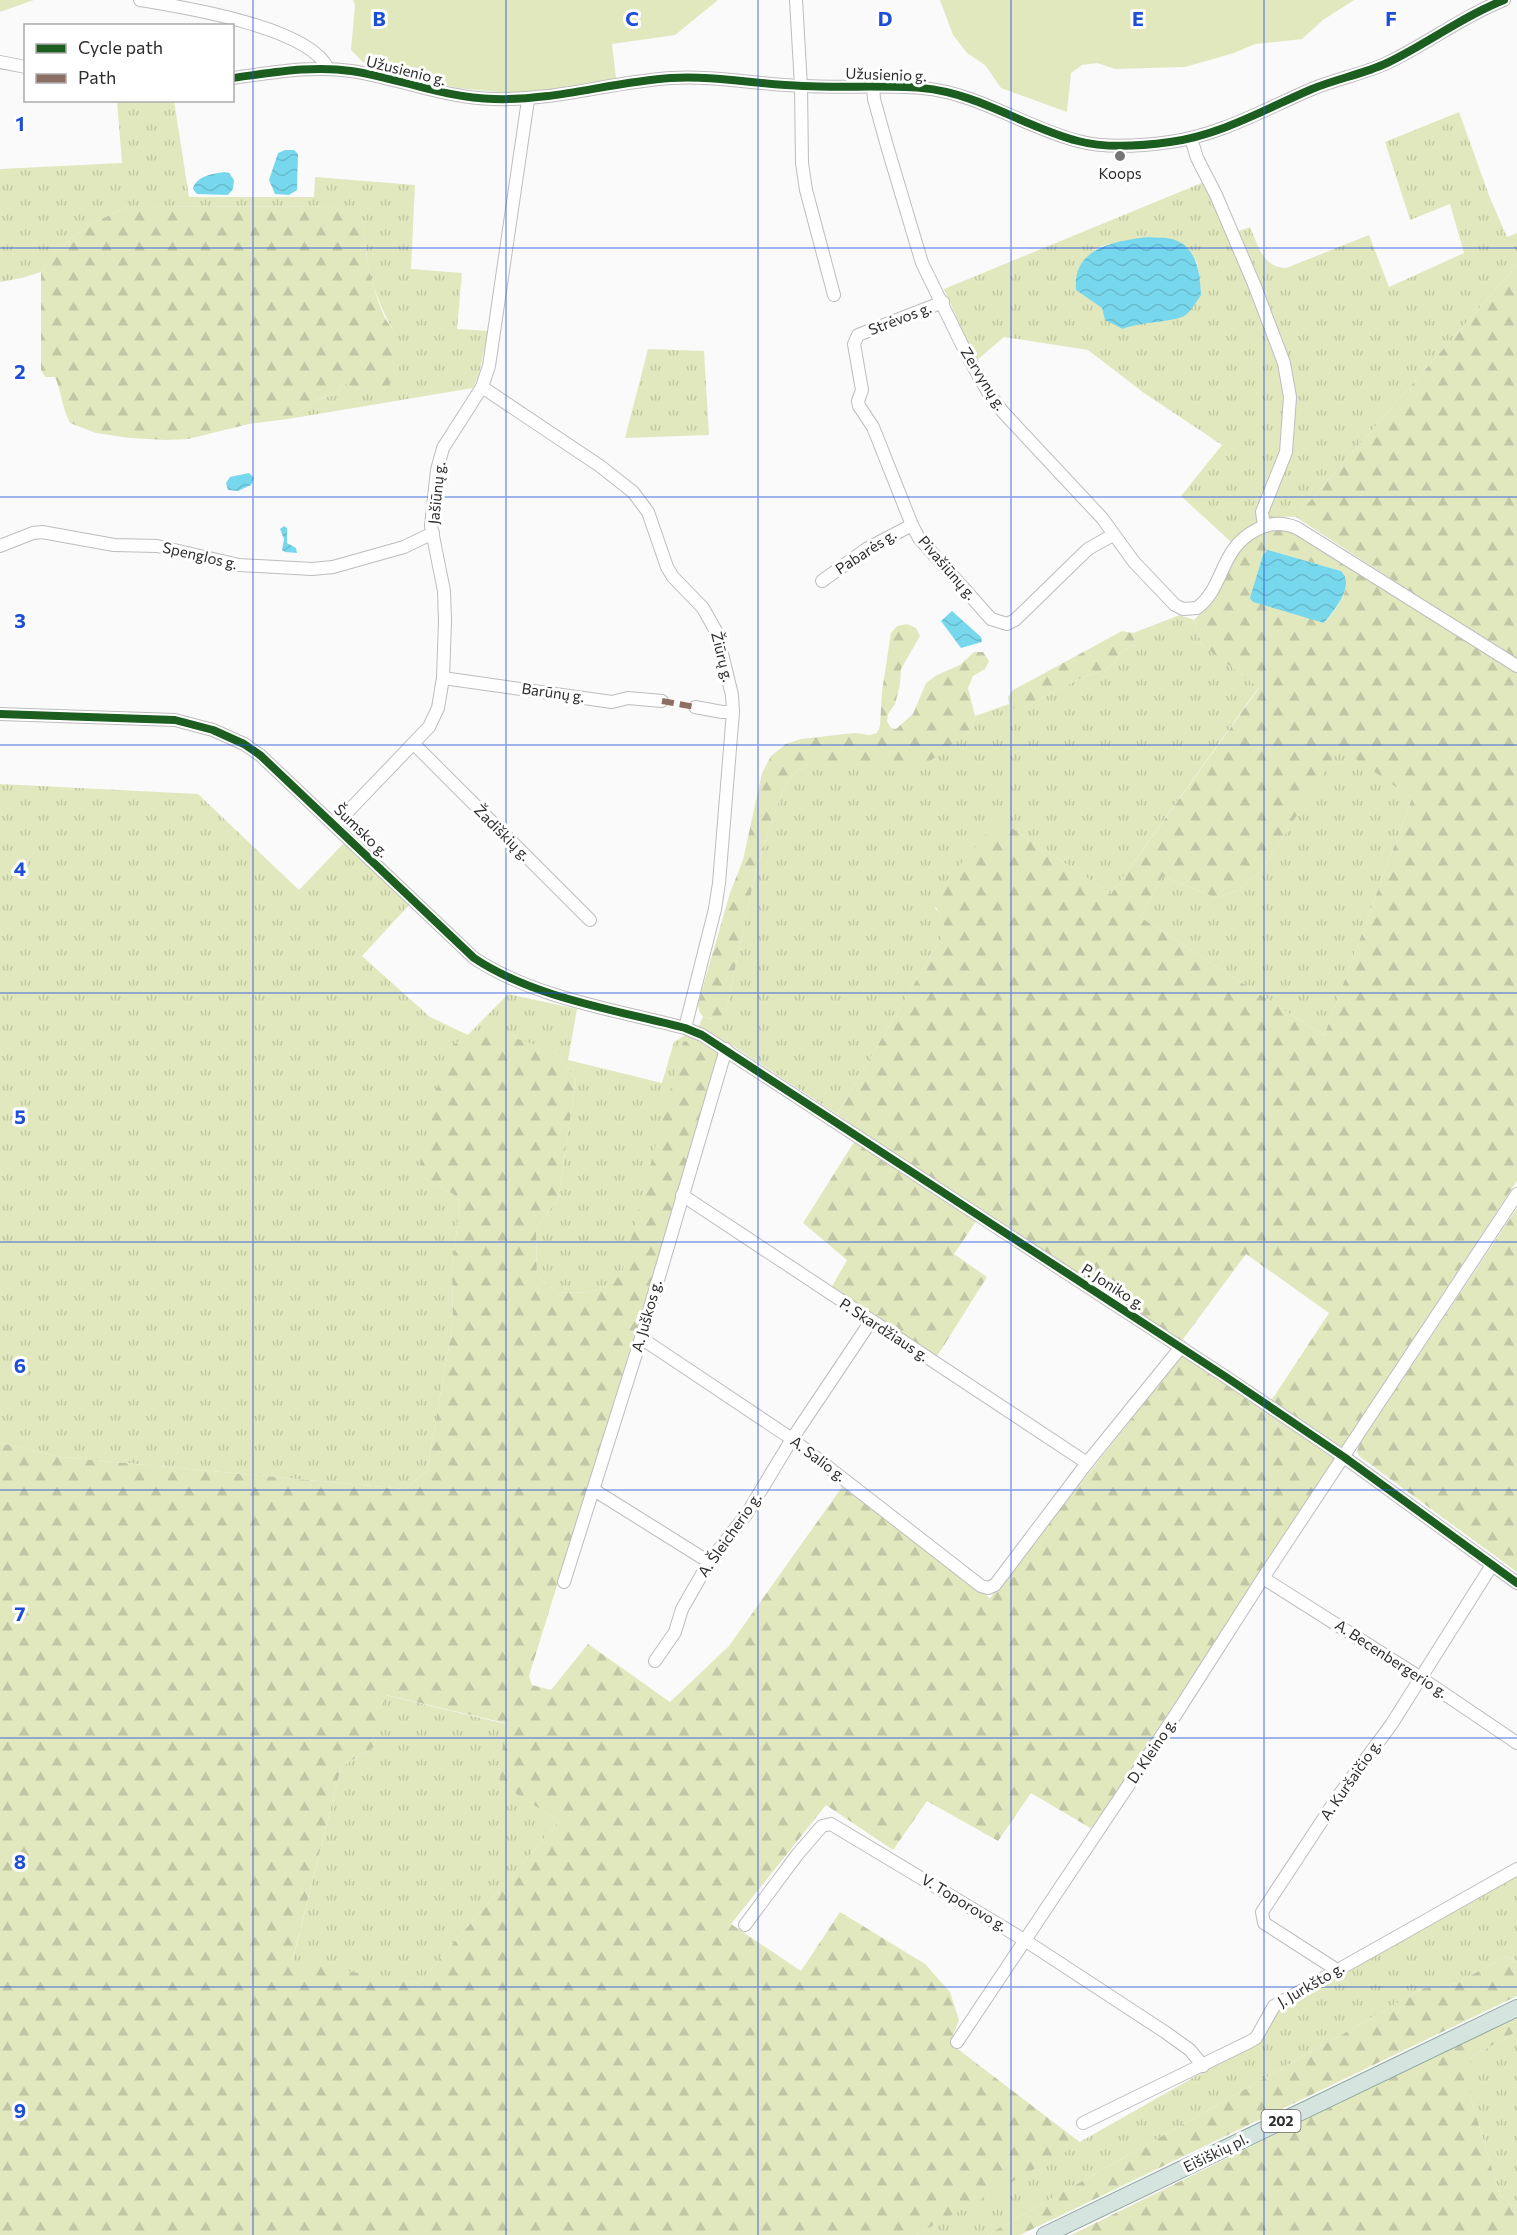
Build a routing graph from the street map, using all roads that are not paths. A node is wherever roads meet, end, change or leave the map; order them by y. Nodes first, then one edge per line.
1 (140, 0) edge
2 (796, 0) edge
3 (1504, 0) edge
4 (0, 62) edge
5 (24, 67) edge
6 (328, 69) junction
7 (234, 78) edge
8 (801, 86) junction
9 (873, 87) junction
10 (528, 100) junction
11 (1191, 138) junction
12 (834, 295) dead end
13 (943, 303) junction
14 (858, 335) joint
15 (482, 387) junction
16 (912, 525) junction
17 (1259, 528) junction
18 (433, 533) junction
19 (1113, 535) junction
20 (0, 546) edge
21 (822, 581) dead end
22 (1517, 666) edge
23 (443, 678) junction
24 (662, 701) dead end
25 (695, 707) dead end
26 (733, 712) junction
27 (0, 714) edge
28 (414, 744) junction
29 (335, 825) junction
30 (590, 920) dead end
31 (685, 1028) junction
32 (726, 1049) junction
33 (1517, 1194) edge
34 (682, 1195) junction
35 (871, 1321) junction
36 (640, 1338) junction
37 (1181, 1347) junction
38 (792, 1439) junction
39 (1344, 1457) junction
40 (1087, 1463) junction
41 (594, 1490) junction
42 (709, 1562) junction
43 (1492, 1565) junction
44 (1263, 1578) junction
45 (564, 1581) dead end
46 (1517, 1583) edge
47 (655, 1661) dead end
48 (1421, 1678) junction
49 (1517, 1743) edge
50 (1517, 1869) edge
51 (745, 1925) dead end
52 (1026, 1941) junction
53 (1337, 1970) junction
54 (1517, 2008) edge
55 (957, 2042) dead end
56 (1203, 2066) junction
57 (1083, 2123) dead end
58 (1045, 2235) edge

1 - 6 street
2 - 8 street
3 - 11 street, Užusienio g.
4 - 5 street
6 - 7 street, Užusienio g.
6 - 10 street, Užusienio g.
8 - 9 street, Užusienio g.
8 - 10 street, Užusienio g.
8 - 12 street
9 - 11 street, Užusienio g.
9 - 13 street, Zervynų g.
10 - 15 street, Jašiūnų g.
11 - 17 street
13 - 14 street, Strėvos g.
13 - 19 street, Zervynų g.
14 - 16 street, Pivašiūnų g.
15 - 18 street, Jašiūnų g.
15 - 26 street, Žiūrų g.
16 - 19 street, Pivašiūnų g.
16 - 21 street, Pabarės g.
17 - 19 street, Zervynų g.
17 - 22 street
18 - 20 street, Spenglos g.
18 - 23 street, Jašiūnų g.
23 - 24 street, Barūnų g.
23 - 28 street, Jašiūnų g.
25 - 26 street
26 - 31 street, Žiūrų g.
27 - 29 street, Šumsko g.
28 - 29 street, Jašiūnų g.
28 - 30 street, Žadiškių g.
29 - 31 street, Šumsko g.
31 - 32 street, P. Joniko g.
32 - 34 street, A. Juškos g.
32 - 37 street, P. Joniko g.
33 - 39 street, D. Kleino g.
34 - 35 street, P. Skardžiaus g.
34 - 36 street, A. Juškos g.
35 - 38 street, A. Šleicherio g.
35 - 40 street, P. Skardžiaus g.
36 - 38 street, A. Salio g.
36 - 41 street, A. Juškos g.
37 - 39 street, P. Joniko g.
37 - 40 street
38 - 40 street, A. Salio g.
38 - 42 street, A. Šleicherio g.
39 - 43 street, P. Joniko g.
39 - 44 street, D. Kleino g.
41 - 42 street
41 - 45 street, A. Juškos g.
42 - 47 street, A. Šleicherio g.
43 - 46 street, P. Joniko g.
43 - 48 street, A. Kuršaičio g.
44 - 48 street, A. Becenbergerio g.
44 - 52 street, D. Kleino g.
48 - 49 street, A. Becenbergerio g.
48 - 53 street, A. Kuršaičio g.
50 - 53 street, J. Jurkšto g.
51 - 52 street, V. Toporovo g.
52 - 55 street, D. Kleino g.
52 - 56 street, V. Toporovo g.
53 - 56 street, J. Jurkšto g.
54 - 58 main road, Eišiškių pl. / 202
56 - 57 street, J. Jurkšto g.

